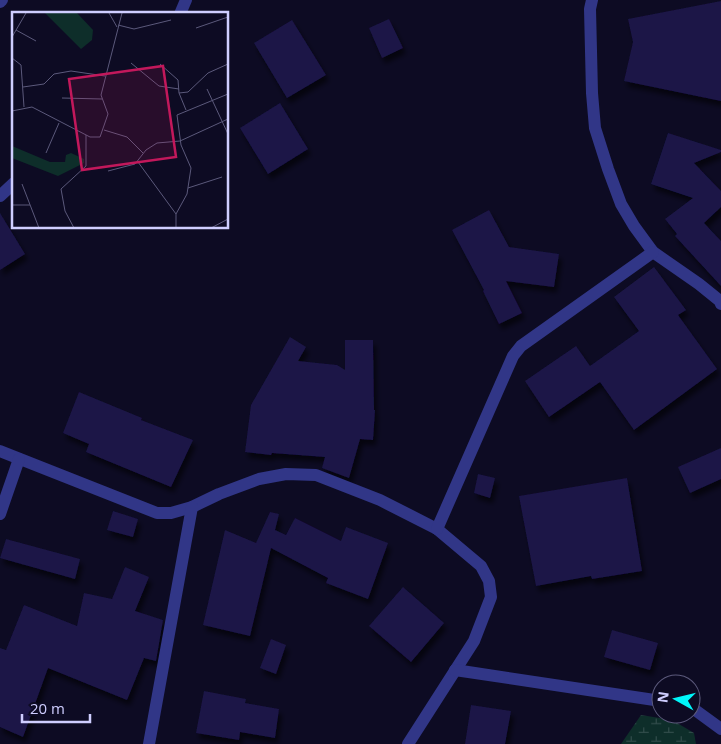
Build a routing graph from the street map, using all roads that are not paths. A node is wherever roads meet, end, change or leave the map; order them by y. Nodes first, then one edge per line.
1 (186, 0) edge
2 (592, 0) edge
3 (181, 12) edge
4 (12, 185) edge
5 (0, 196) edge
6 (653, 252) junction
7 (721, 302) edge
8 (0, 451) edge
9 (20, 458) junction
10 (192, 507) junction
11 (0, 514) edge
12 (437, 529) junction
13 (455, 670) junction
14 (651, 699) edge
15 (701, 714) edge
16 (721, 729) edge
17 (149, 744) edge
18 (408, 744) edge

1 - 3 street
2 - 6 street
4 - 5 street
6 - 7 street
6 - 12 street
8 - 9 street
9 - 10 street
9 - 11 street
10 - 12 street
10 - 17 street
12 - 13 street
13 - 14 street
13 - 18 street
15 - 16 street

